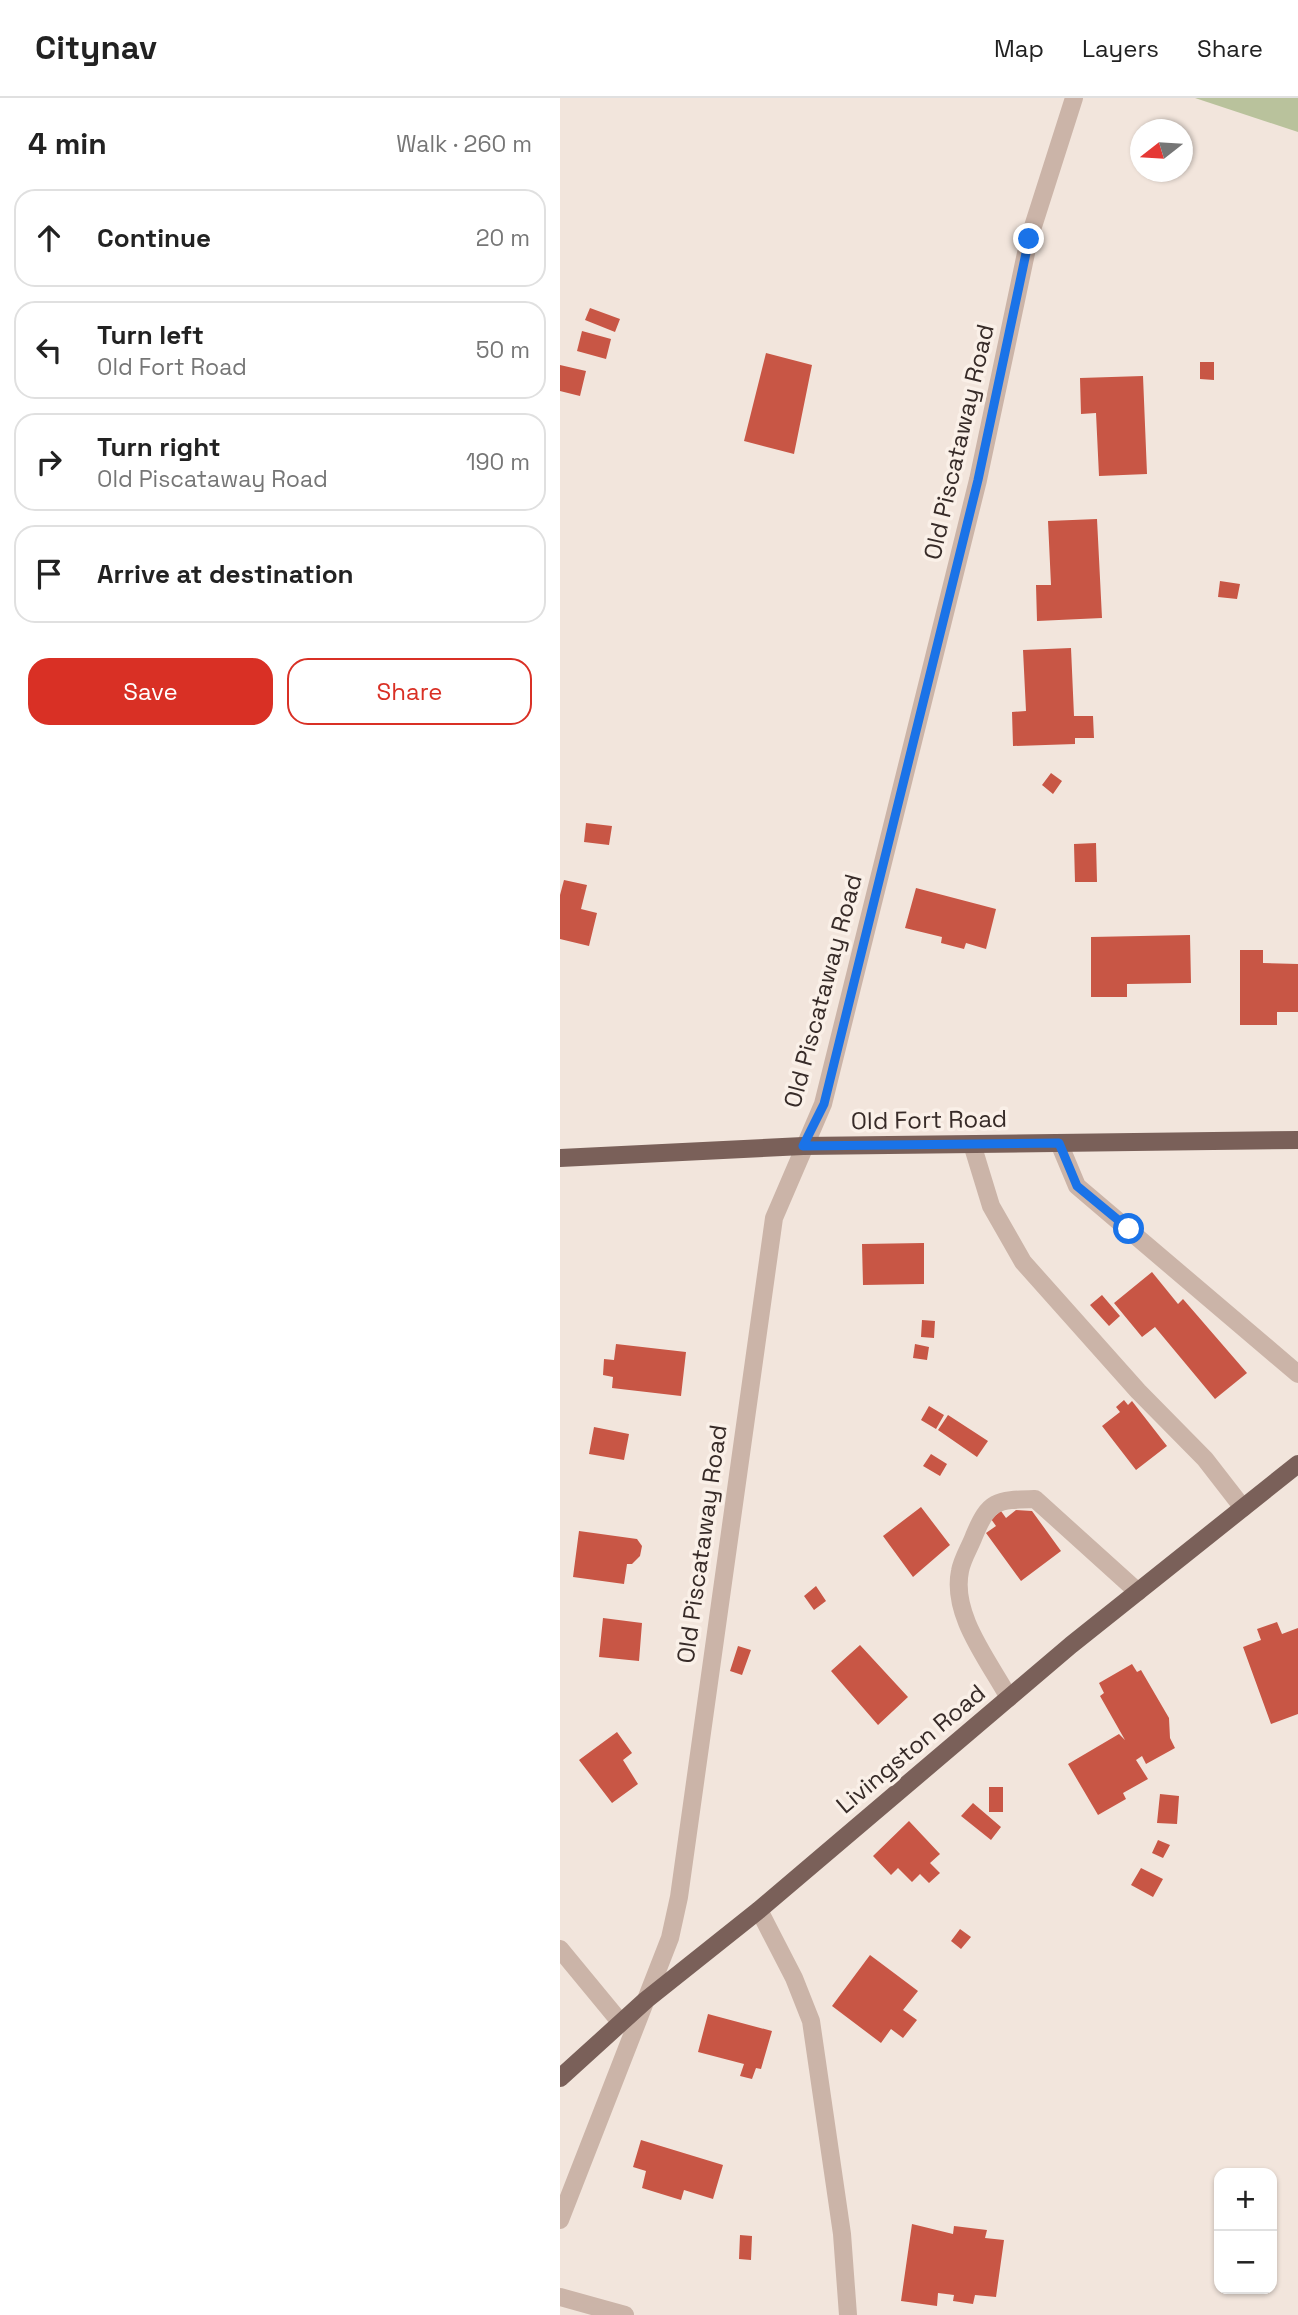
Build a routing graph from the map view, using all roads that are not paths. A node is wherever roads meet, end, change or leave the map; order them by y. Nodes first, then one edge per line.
1 (1074, 98) edge
2 (1298, 1140) edge
3 (1059, 1143) junction
4 (972, 1144) junction
5 (803, 1146) junction
6 (560, 1158) edge
7 (1298, 1374) edge
8 (1298, 1464) edge
9 (1243, 1508) junction
10 (1138, 1592) junction
11 (1009, 1698) junction
12 (759, 1910) junction
13 (560, 1949) edge
14 (646, 2000) junction
15 (621, 2023) junction
16 (560, 2078) edge
17 (560, 2220) edge
18 (560, 2297) edge
19 (625, 2315) edge
20 (848, 2315) edge

1 - 5 street, Old Piscataway Road
2 - 3 main road, Old Fort Road
3 - 4 main road, Old Fort Road
3 - 7 street
4 - 5 main road, Old Fort Road
4 - 9 street
5 - 6 main road, Old Fort Road
5 - 14 street, Old Piscataway Road
8 - 9 main road, Livingston Road
9 - 10 main road, Livingston Road
10 - 11 main road, Livingston Road
10 - 11 street
11 - 12 main road, Livingston Road
12 - 14 main road, Livingston Road
12 - 20 street
13 - 15 street
14 - 15 main road, Livingston Road
14 - 17 street, Old Piscataway Road
15 - 16 main road, Livingston Road
18 - 19 street

